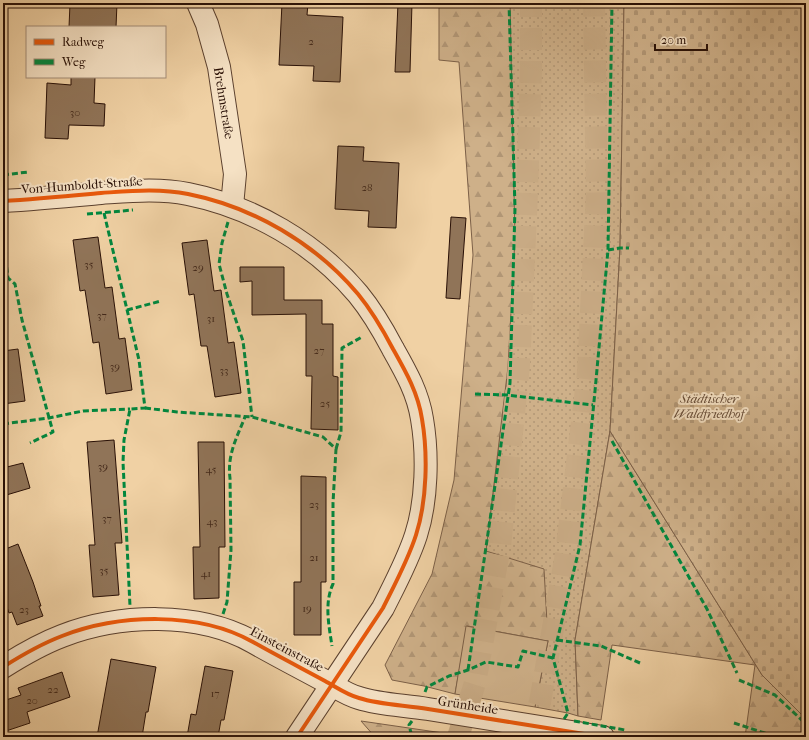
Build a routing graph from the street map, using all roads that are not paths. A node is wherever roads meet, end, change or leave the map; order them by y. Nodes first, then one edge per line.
1 (198, 3) edge
2 (3, 201) edge
3 (232, 206) junction
4 (3, 667) edge
5 (332, 685) junction
6 (297, 737) edge
7 (603, 737) edge

1 - 3 street, Brehmstraße
2 - 3 street, Von-Humboldt-Straße
3 - 5 street, Von-Humboldt-Straße
4 - 5 street, Einsteinstraße
5 - 6 street, Von-Humboldt-Straße
5 - 7 street, Grünheide

